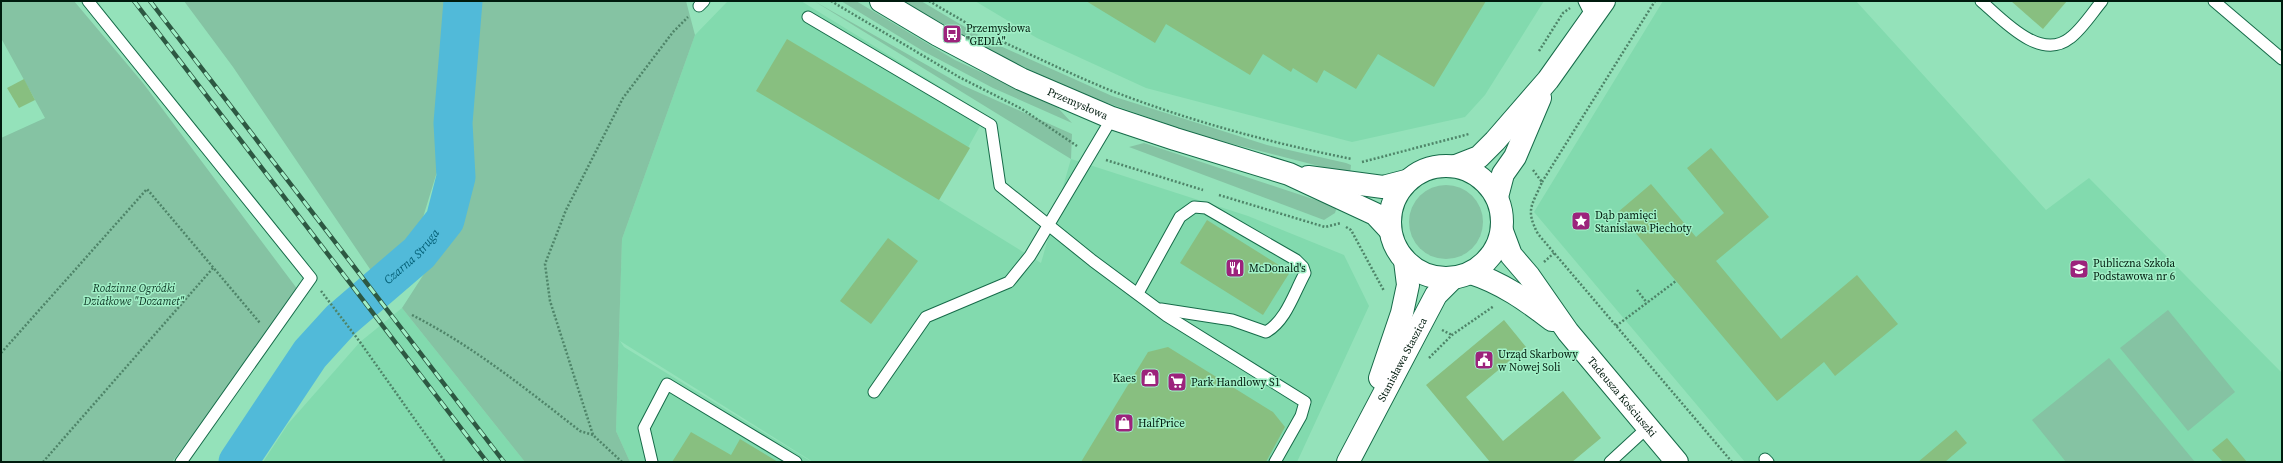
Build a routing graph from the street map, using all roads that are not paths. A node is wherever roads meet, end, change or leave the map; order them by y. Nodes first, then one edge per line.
1 (88, 1) edge
2 (881, 1) edge
3 (1981, 1) edge
4 (2102, 1) edge
5 (2214, 1) edge
6 (1593, 6) edge
7 (808, 17) dead end
8 (2282, 59) edge
9 (1548, 80) junction
10 (1112, 118) junction
11 (1456, 166) junction
12 (1288, 174) junction
13 (1406, 180) junction
14 (1497, 197) junction
15 (1049, 223) junction
16 (1389, 229) junction
17 (1502, 232) junction
18 (1405, 261) junction
19 (1462, 275) junction
20 (1138, 293) junction
21 (1158, 309) junction
22 (1568, 332) junction
23 (874, 392) dead end
24 (1648, 427) junction
25 (1352, 454) edge
26 (181, 462) edge
27 (652, 462) edge
28 (796, 462) edge
29 (1275, 462) edge
30 (1610, 462) edge
31 (1677, 462) edge

1 - 26 lane
2 - 10 street, Przemysłowa
3 - 4 lane
5 - 8 lane
6 - 9 street
7 - 15 lane
9 - 11 street
9 - 14 street
10 - 12 street, Przemysłowa
10 - 15 lane
11 - 13 street
11 - 14 street
12 - 13 street, Przemysłowa
12 - 16 street, Przemysłowa
13 - 16 street
14 - 17 street
15 - 20 lane
15 - 23 lane
16 - 18 street
17 - 19 street
17 - 22 street, Tadeusza Kościuszki
18 - 19 street
18 - 25 street, Stanisława Staszica
19 - 22 street, Tadeusza Kościuszki
19 - 25 street, Stanisława Staszica
20 - 21 lane
20 - 21 lane
21 - 29 lane
22 - 24 street, Tadeusza Kościuszki
24 - 30 lane
24 - 31 street, Tadeusza Kościuszki
27 - 28 lane

